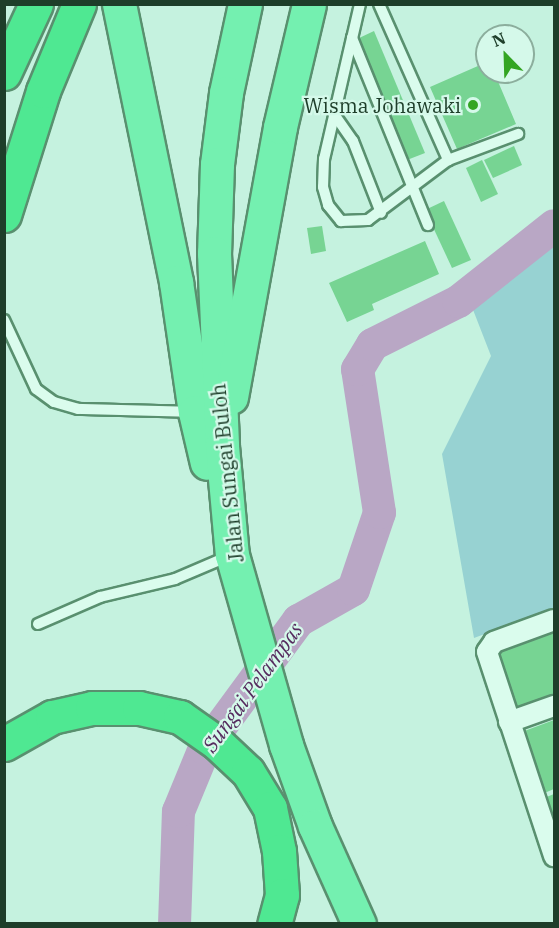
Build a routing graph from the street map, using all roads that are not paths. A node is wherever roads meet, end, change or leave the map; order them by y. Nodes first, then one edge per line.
1 (36, 4) edge
2 (79, 4) edge
3 (119, 4) edge
4 (245, 4) edge
5 (309, 4) edge
6 (360, 4) edge
7 (379, 4) edge
8 (352, 38) junction
9 (4, 73) edge
10 (334, 114) junction
11 (518, 134) dead end
12 (448, 160) junction
13 (413, 183) junction
14 (381, 213) junction
15 (4, 214) edge
16 (428, 225) dead end
17 (4, 320) edge
18 (195, 412) junction
19 (222, 446) junction
20 (227, 508) junction
21 (235, 567) junction
22 (555, 620) edge
23 (38, 624) dead end
24 (555, 706) edge
25 (508, 722) junction
26 (4, 744) edge
27 (555, 856) edge
28 (274, 924) edge
29 (359, 924) edge

1 - 9 highway
2 - 15 highway
3 - 18 highway
4 - 19 highway, Jalan Sungai Buloh
5 - 19 highway
6 - 8 lane
7 - 12 lane
8 - 10 lane
8 - 13 lane
10 - 14 lane
10 - 14 lane
11 - 12 lane
12 - 13 lane
13 - 14 lane
13 - 16 lane
17 - 18 lane
18 - 20 highway
19 - 20 highway, Jalan Sungai Buloh
20 - 21 highway, Jalan Sungai Buloh
21 - 23 lane
21 - 29 highway, Jalan Sungai Buloh
22 - 25 street
24 - 25 street
25 - 27 street
26 - 28 highway

